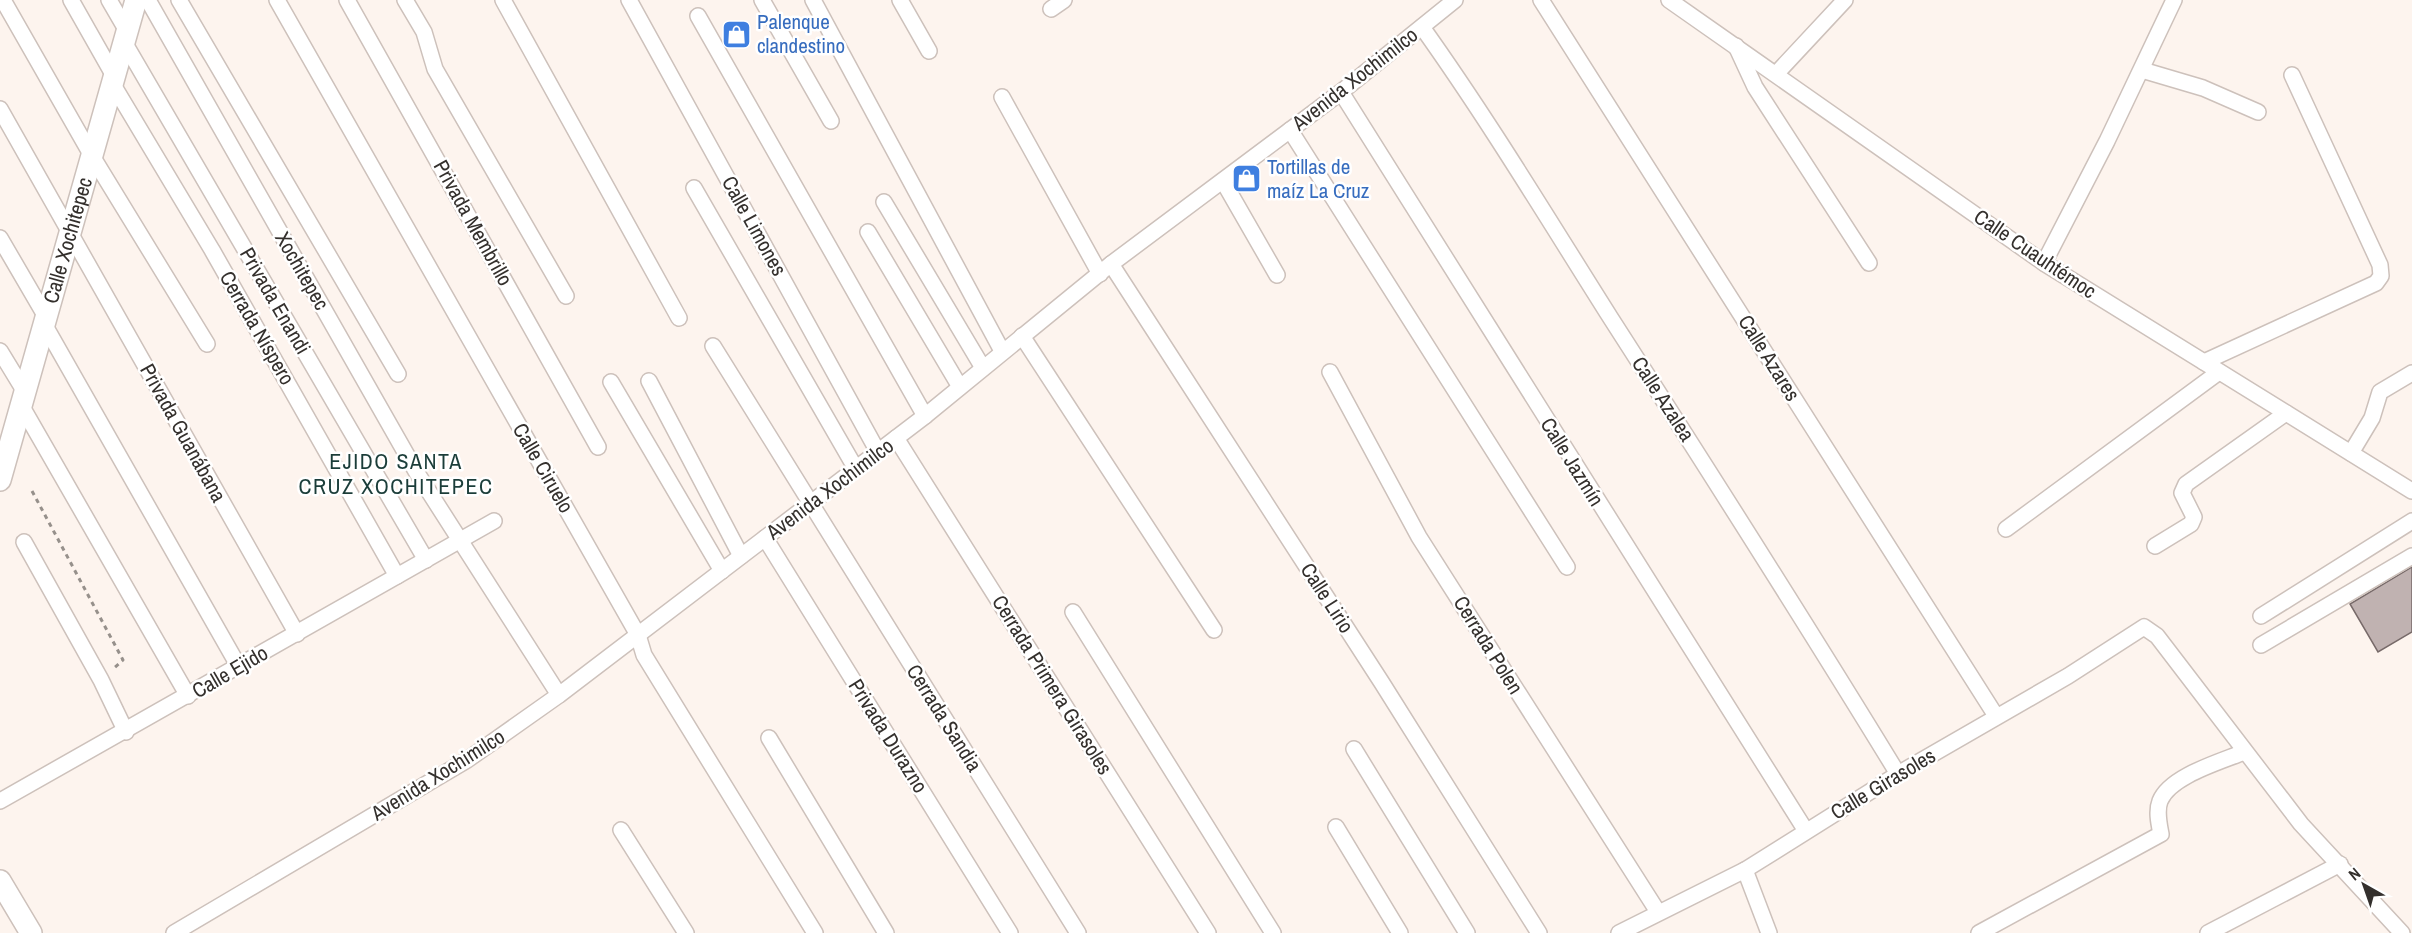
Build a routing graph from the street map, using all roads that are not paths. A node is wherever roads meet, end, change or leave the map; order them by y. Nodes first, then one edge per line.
1 (3, 0) edge
2 (71, 0) edge
3 (109, 0) edge
4 (136, 0) edge
5 (148, 0) edge
6 (179, 0) edge
7 (277, 0) edge
8 (347, 0) edge
9 (405, 0) edge
10 (502, 0) edge
11 (629, 0) edge
12 (762, 0) edge
13 (813, 0) edge
14 (900, 0) edge
15 (1064, 0) edge
16 (1455, 0) edge
17 (1541, 0) edge
18 (1669, 0) edge
19 (1845, 0) edge
20 (2174, 0) edge
21 (1052, 9) dead end
22 (698, 16) dead end
23 (1422, 27) junction
24 (125, 37) junction
25 (1736, 46) junction
26 (929, 51) dead end
27 (2142, 70) junction
28 (1776, 74) junction
29 (2292, 75) dead end
30 (113, 79) junction
31 (1341, 92) junction
32 (1002, 97) dead end
33 (0, 109) edge
34 (2258, 112) dead end
35 (831, 121) dead end
36 (1290, 130) junction
37 (92, 156) junction
38 (1223, 182) junction
39 (694, 188) dead end
40 (884, 202) dead end
41 (70, 232) junction
42 (868, 232) dead end
43 (0, 238) edge
44 (1869, 263) dead end
45 (2044, 263) junction
46 (1106, 269) junction
47 (1277, 275) dead end
48 (566, 296) dead end
49 (679, 318) dead end
50 (45, 320) junction
51 (1022, 336) junction
52 (207, 344) dead end
53 (713, 346) dead end
54 (0, 351) edge
55 (1002, 351) junction
56 (2204, 362) junction
57 (983, 368) junction
58 (1330, 372) dead end
59 (2219, 372) junction
60 (2412, 373) edge
61 (398, 374) dead end
62 (649, 381) dead end
63 (611, 382) dead end
64 (960, 387) junction
65 (23, 399) junction
66 (2286, 413) junction
67 (925, 416) junction
68 (896, 438) junction
69 (598, 447) dead end
70 (878, 452) junction
71 (2351, 453) junction
72 (856, 469) junction
73 (0, 480) edge
74 (2412, 491) edge
75 (810, 503) junction
76 (494, 521) dead end
77 (2412, 521) edge
78 (2006, 529) dead end
79 (765, 538) junction
80 (459, 541) junction
81 (24, 542) dead end
82 (2155, 546) dead end
83 (741, 556) junction
84 (2412, 556) edge
85 (426, 560) junction
86 (1567, 567) dead end
87 (722, 571) junction
88 (397, 576) junction
89 (1073, 612) dead end
90 (2261, 616) dead end
91 (1214, 630) dead end
92 (297, 634) junction
93 (638, 635) junction
94 (2261, 645) dead end
95 (239, 667) junction
96 (559, 695) junction
97 (188, 696) junction
98 (1996, 716) junction
99 (126, 732) junction
100 (769, 738) dead end
101 (1354, 749) dead end
102 (2244, 752) junction
103 (1898, 774) junction
104 (0, 801) edge
105 (1336, 827) dead end
106 (621, 830) dead end
107 (1806, 831) junction
108 (2340, 864) junction
109 (1746, 870) junction
110 (0, 881) edge
111 (1658, 912) junction
112 (2400, 932) edge
113 (31, 933) edge
114 (174, 933) edge
115 (686, 933) edge
116 (815, 933) edge
117 (886, 933) edge
118 (1010, 933) edge
119 (1078, 933) edge
120 (1208, 933) edge
121 (1274, 933) edge
122 (1400, 933) edge
123 (1467, 933) edge
124 (1539, 933) edge
125 (1619, 933) edge
126 (1769, 933) edge
127 (1979, 933) edge
128 (2208, 933) edge

1 - 37 street
2 - 30 street, Cerrada Níspero
3 - 24 street, Privada Enandi
4 - 24 street, Calle Xochitepec
5 - 80 street, Xochitepec
6 - 61 street
7 - 93 street, Calle Ciruelo
8 - 69 street, Privada Membrillo
9 - 48 street
10 - 49 street
11 - 70 street, Calle Limones
12 - 35 street
13 - 55 street
14 - 26 street
15 - 21 street
16 - 23 street, Avenida Xochimilco
17 - 98 street, Calle Azares
18 - 25 street, Calle Cuauhtémoc
19 - 28 street
20 - 27 street
22 - 67 street
23 - 31 street, Avenida Xochimilco
23 - 103 street, Calle Azalea
24 - 30 street, Calle Xochitepec
24 - 85 street, Privada Enandi
25 - 28 street, Calle Cuauhtémoc
25 - 44 street
27 - 34 street
27 - 45 street
28 - 45 street, Calle Cuauhtémoc
29 - 56 street
30 - 37 street, Calle Xochitepec
30 - 88 street, Cerrada Níspero
31 - 36 street, Avenida Xochimilco
31 - 107 street, Calle Jazmín
32 - 46 street, Calle Lirio
33 - 41 street, Privada Guanábana
36 - 38 street, Avenida Xochimilco
36 - 86 street
37 - 41 street, Calle Xochitepec
37 - 52 street
38 - 46 street, Avenida Xochimilco
38 - 47 street
39 - 72 street
40 - 57 street
41 - 50 street, Calle Xochitepec
41 - 92 street, Privada Guanábana
42 - 64 street
43 - 50 street
45 - 56 street, Calle Cuauhtémoc
46 - 51 street, Avenida Xochimilco
46 - 124 street, Calle Lirio
50 - 65 street, Calle Xochitepec
50 - 95 street
51 - 55 street, Avenida Xochimilco
51 - 91 street
53 - 75 street, Cerrada Sandia
54 - 65 street
55 - 57 street, Avenida Xochimilco
56 - 59 street, Calle Cuauhtémoc
57 - 64 street, Avenida Xochimilco
58 - 111 street, Cerrada Polen
59 - 66 street, Calle Cuauhtémoc
59 - 78 street
60 - 71 street
62 - 83 street
63 - 87 street
64 - 67 street, Avenida Xochimilco
65 - 73 street, Calle Xochitepec
65 - 97 street
66 - 71 street, Calle Cuauhtémoc
66 - 82 street
67 - 68 street, Avenida Xochimilco
68 - 70 street, Avenida Xochimilco
68 - 120 street, Cerrada Primera Girasoles
70 - 72 street, Avenida Xochimilco
71 - 74 street, Calle Cuauhtémoc
72 - 75 street, Avenida Xochimilco
75 - 79 street, Avenida Xochimilco
75 - 119 street, Cerrada Sandia
76 - 80 street, Calle Ejido
77 - 90 street
79 - 83 street, Avenida Xochimilco
79 - 118 street, Privada Durazno
80 - 85 street, Calle Ejido
80 - 96 street
81 - 99 street
83 - 87 street, Avenida Xochimilco
84 - 94 street
85 - 88 street, Calle Ejido
87 - 93 street, Avenida Xochimilco
88 - 92 street, Calle Ejido
89 - 121 street
92 - 95 street, Calle Ejido
93 - 96 street, Avenida Xochimilco
93 - 116 street, Calle Ciruelo
95 - 97 street, Calle Ejido
96 - 114 street, Avenida Xochimilco
97 - 99 street, Calle Ejido
98 - 102 street, Calle Girasoles
98 - 103 street, Calle Girasoles
99 - 104 street, Calle Ejido
100 - 117 street
101 - 123 street
102 - 108 street
102 - 127 street
103 - 107 street, Calle Girasoles
105 - 122 street
106 - 115 street
107 - 109 street, Calle Girasoles
108 - 112 street
108 - 128 street
109 - 111 street, Calle Girasoles
109 - 126 street
110 - 113 street
111 - 125 street, Calle Girasoles

